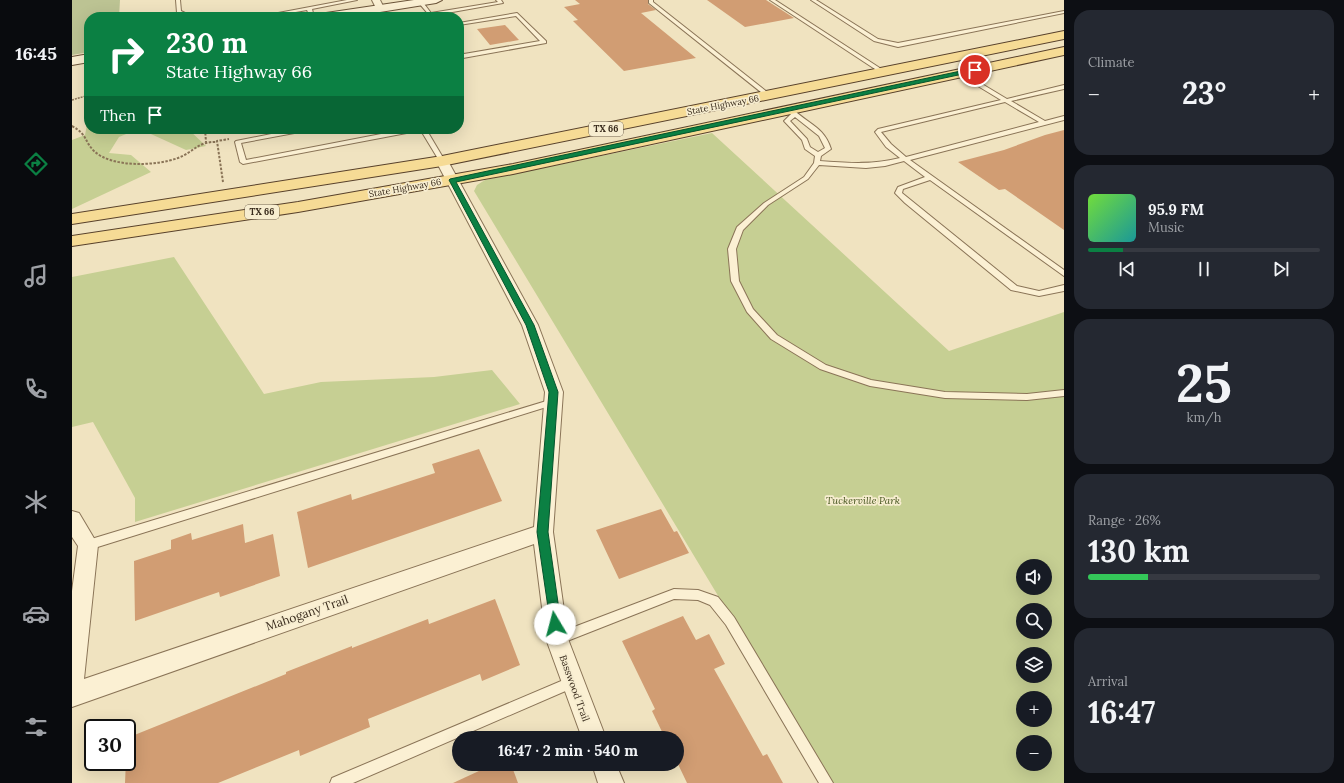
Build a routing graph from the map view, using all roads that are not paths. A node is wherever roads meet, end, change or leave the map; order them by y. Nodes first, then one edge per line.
1 (178, 0) edge
2 (355, 0) edge
3 (436, 0) edge
4 (498, 0) edge
5 (651, 0) edge
6 (772, 0) edge
7 (813, 0) edge
8 (420, 2) junction
9 (378, 4) edge
10 (308, 8) junction
11 (179, 12) edge
12 (286, 12) edge
13 (310, 12) edge
14 (346, 12) edge
15 (429, 12) edge
16 (453, 12) edge
17 (1064, 12) edge
18 (464, 23) edge
19 (1064, 35) edge
20 (1064, 51) edge
21 (464, 56) edge
22 (84, 59) edge
23 (72, 61) edge
24 (883, 72) junction
25 (960, 73) junction
26 (1064, 87) edge
27 (769, 96) junction
28 (1006, 100) junction
29 (792, 112) junction
30 (1064, 118) edge
31 (1044, 123) junction
32 (279, 134) edge
33 (392, 134) edge
34 (426, 134) edge
35 (818, 159) junction
36 (905, 159) junction
37 (442, 161) junction
38 (930, 177) junction
39 (452, 180) junction
40 (72, 219) edge
41 (72, 241) edge
42 (1064, 274) edge
43 (1064, 288) edge
44 (1064, 393) edge
45 (553, 402) junction
46 (72, 519) edge
47 (542, 532) junction
48 (88, 545) junction
49 (557, 639) junction
50 (73, 672) edge
51 (573, 682) junction
52 (72, 695) edge
53 (591, 731) edge
54 (607, 771) edge
55 (336, 783) edge
56 (611, 783) edge
57 (826, 783) edge

1 - 11 lane
2 - 10 lane
3 - 8 street
4 - 16 lane
5 - 27 lane
6 - 24 lane
7 - 17 lane
8 - 9 street
8 - 15 lane
9 - 14 street
10 - 12 lane
10 - 13 lane
18 - 21 lane
19 - 24 main road, State Highway 66 / TX 66
20 - 25 main road, State Highway 66 / TX 66
22 - 23 street
24 - 27 main road, State Highway 66 / TX 66
25 - 28 lane
25 - 29 main road, State Highway 66 / TX 66
26 - 28 lane
27 - 29 main road
27 - 37 main road, State Highway 66 / TX 66
28 - 31 lane
28 - 36 lane
29 - 35 lane
29 - 35 lane
29 - 39 main road, State Highway 66 / TX 66
30 - 31 lane
31 - 36 lane
32 - 33 lane
34 - 37 lane
35 - 36 lane
35 - 44 lane
36 - 38 lane
37 - 39 street, Basswood Trail
37 - 40 main road, State Highway 66 / TX 66
38 - 42 lane
38 - 43 lane
39 - 41 main road, State Highway 66 / TX 66
39 - 45 street, Basswood Trail
45 - 47 street, Basswood Trail
45 - 48 lane
46 - 48 street
47 - 49 street, Basswood Trail
47 - 52 street, Mahogany Trail
48 - 50 street
49 - 51 street, Basswood Trail
49 - 57 lane
51 - 53 street, Basswood Trail
51 - 55 lane
54 - 56 street

